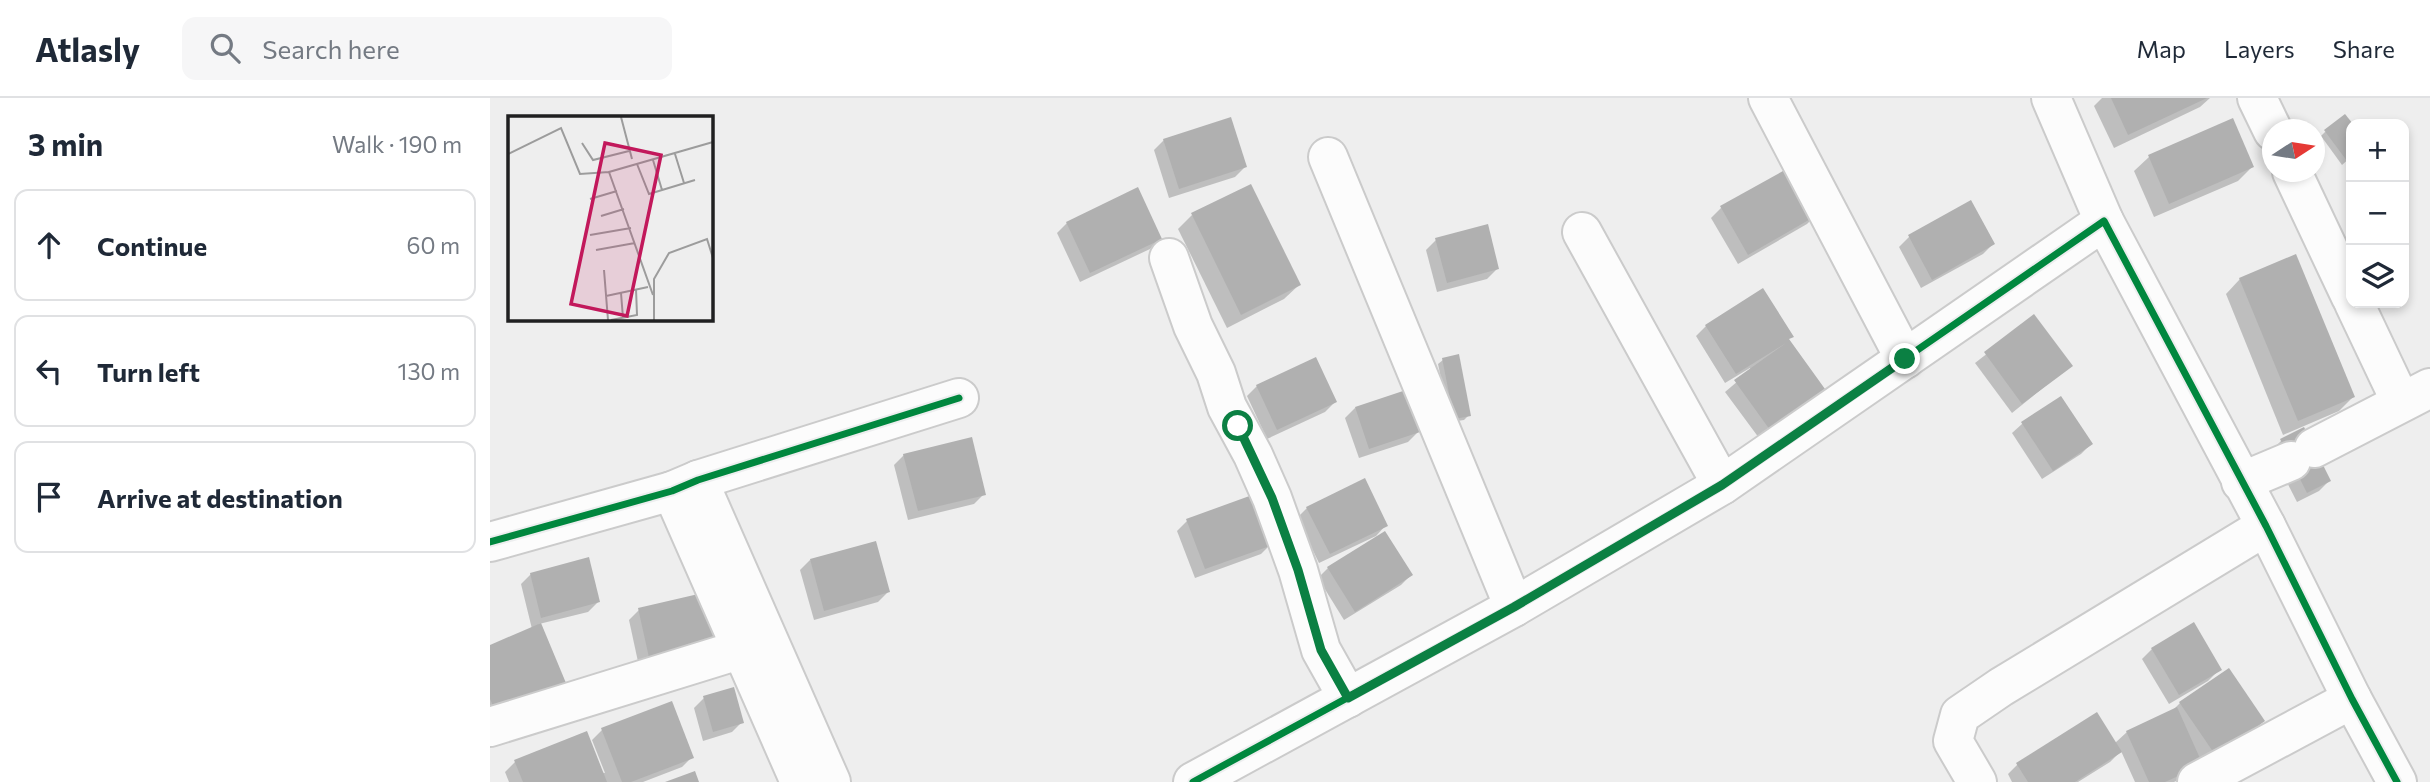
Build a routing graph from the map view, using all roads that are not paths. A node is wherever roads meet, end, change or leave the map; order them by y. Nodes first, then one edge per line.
1 (1768, 98) edge
2 (2051, 98) edge
3 (2257, 98) edge
4 (2267, 119) edge
5 (1328, 157) dead end
6 (2297, 182) edge
7 (2104, 221) junction
8 (1582, 232) dead end
9 (1169, 258) dead end
10 (2346, 286) edge
11 (2357, 308) edge
12 (1905, 359) junction
13 (2416, 395) edge
14 (959, 398) dead end
15 (2241, 482) junction
16 (685, 485) junction
17 (1722, 485) junction
18 (2266, 526) junction
19 (490, 542) edge
20 (1514, 607) junction
21 (742, 649) junction
22 (1348, 698) junction
23 (2352, 699) junction
24 (490, 727) edge
25 (800, 782) edge
26 (831, 782) edge
27 (1193, 782) edge
28 (1977, 782) edge
29 (2197, 782) edge
30 (2397, 782) edge

1 - 12 street
2 - 7 street
3 - 4 street
5 - 20 street
6 - 10 street
7 - 12 street
7 - 15 street
8 - 17 street
9 - 22 street
11 - 13 street
12 - 17 street
13 - 15 street
14 - 16 street
15 - 18 street
16 - 19 street
16 - 21 street
16 - 26 street
17 - 20 street
18 - 23 street
18 - 28 street
20 - 22 street
21 - 24 street
21 - 25 street
22 - 27 street
23 - 29 street
23 - 30 street

